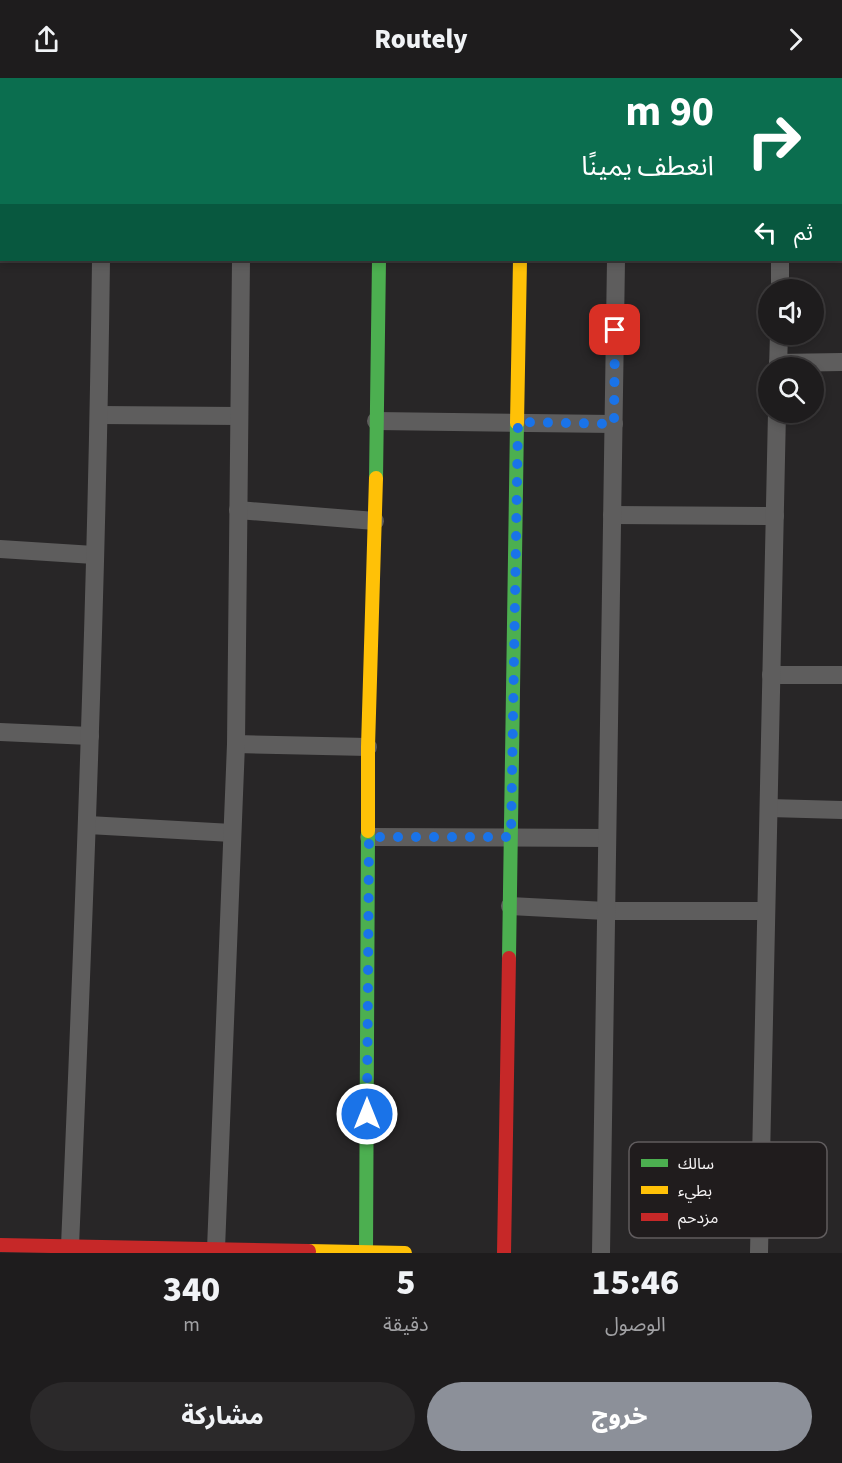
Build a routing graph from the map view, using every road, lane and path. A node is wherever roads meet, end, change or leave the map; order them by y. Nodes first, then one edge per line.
1 (101, 261) edge
2 (241, 261) edge
3 (379, 261) edge
4 (520, 261) edge
5 (616, 261) edge
6 (780, 261) edge
7 (780, 279) edge
8 (842, 362) edge
9 (824, 363) edge
10 (99, 415) junction
11 (239, 416) junction
12 (376, 421) junction
13 (518, 422) junction
14 (777, 423) edge
15 (614, 424) junction
16 (238, 510) junction
17 (612, 515) junction
18 (775, 516) junction
19 (375, 521) junction
20 (0, 549) edge
21 (94, 555) junction
22 (771, 675) junction
23 (842, 675) edge
24 (0, 732) edge
25 (90, 736) junction
26 (236, 744) junction
27 (368, 747) junction
28 (769, 808) junction
29 (842, 810) edge
30 (88, 825) junction
31 (232, 833) junction
32 (369, 837) junction
33 (511, 837) junction
34 (608, 838) junction
35 (510, 906) junction
36 (606, 911) junction
37 (766, 911) junction
38 (761, 1142) edge
39 (759, 1238) edge
40 (0, 1245) edge
41 (70, 1246) junction
42 (31, 1249) edge
43 (216, 1249) junction
44 (175, 1251) edge
45 (318, 1252) edge
46 (366, 1252) edge
47 (405, 1253) edge
48 (504, 1253) edge
49 (601, 1253) edge
50 (759, 1253) edge

1 - 10 street
2 - 11 street
3 - 12 street
4 - 13 street
5 - 15 street
6 - 7 street
8 - 9 street
10 - 11 street
10 - 21 street
11 - 16 street
12 - 13 street
12 - 19 street
13 - 15 street
13 - 33 street
14 - 18 street
15 - 17 street
16 - 19 street
16 - 26 street
17 - 18 street
17 - 34 street
18 - 22 street
19 - 27 street
20 - 21 street
21 - 25 street
22 - 23 street
22 - 28 street
24 - 25 street
25 - 30 street
26 - 27 street
26 - 31 street
27 - 32 street
28 - 29 street
28 - 37 street
30 - 31 street
30 - 41 street
31 - 43 street
32 - 33 street
32 - 46 street
33 - 34 street
33 - 35 street
34 - 36 street
35 - 36 street
35 - 48 street
36 - 37 street
36 - 49 street
37 - 38 street
39 - 50 street
40 - 42 street
41 - 42 street
41 - 44 street
43 - 44 street
43 - 45 street
45 - 46 street
46 - 47 street

